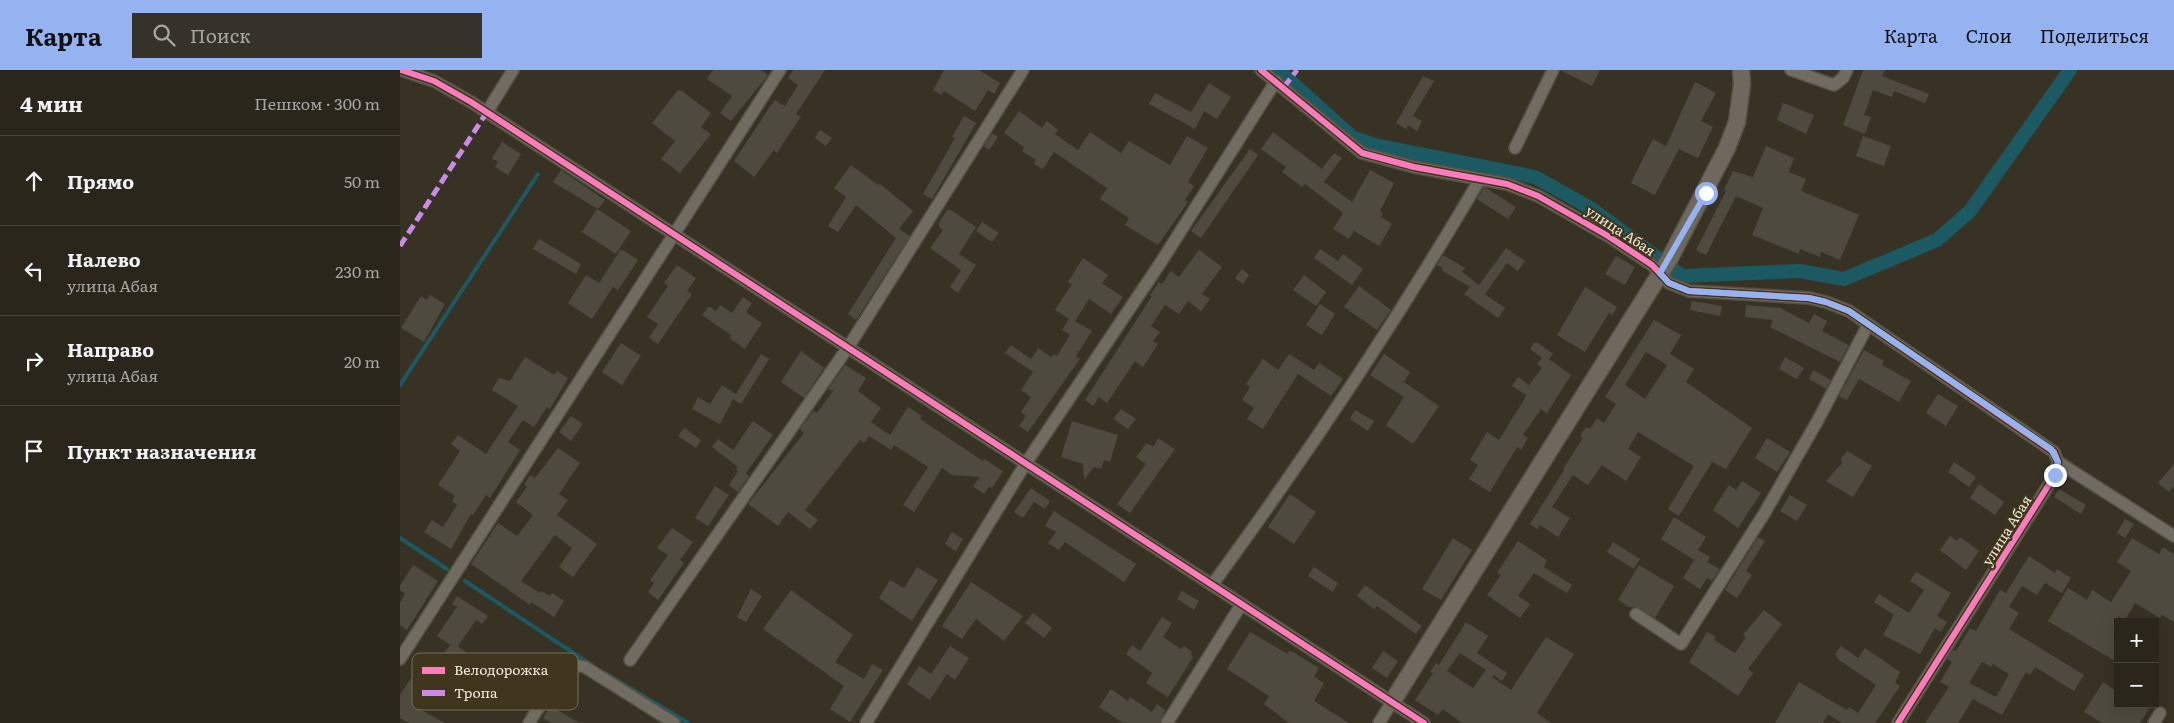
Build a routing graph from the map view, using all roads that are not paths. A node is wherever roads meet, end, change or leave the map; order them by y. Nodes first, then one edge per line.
1 (401, 70) edge
2 (513, 70) edge
3 (780, 70) edge
4 (1023, 70) edge
5 (1261, 70) edge
6 (1553, 70) edge
7 (1741, 70) edge
8 (1791, 70) edge
9 (1847, 70) edge
10 (1276, 82) junction
11 (487, 112) junction
12 (1515, 148) dead end
13 (1480, 179) junction
14 (674, 232) junction
15 (1664, 266) junction
16 (1868, 325) junction
17 (849, 346) junction
18 (2058, 462) junction
19 (1026, 463) junction
20 (2174, 536) edge
21 (1212, 586) junction
22 (1241, 605) junction
23 (1636, 614) dead end
24 (400, 659) edge
25 (630, 660) dead end
26 (578, 666) edge
27 (1392, 702) junction
28 (537, 710) edge
29 (529, 723) edge
30 (674, 723) edge
31 (866, 723) edge
32 (1167, 723) edge
33 (1379, 723) edge
34 (1424, 723) edge
35 (1898, 723) edge

1 - 11 street
2 - 11 street
3 - 14 street
4 - 17 street
5 - 10 street, улица Абая
6 - 12 street
7 - 15 main road
8 - 9 street
10 - 13 street, улица Абая
10 - 19 street
11 - 14 street
13 - 15 street, улица Абая
13 - 21 street
14 - 17 street
14 - 24 street
15 - 16 street, улица Абая
15 - 27 main road
16 - 18 street, улица Абая
16 - 23 street
17 - 19 street
17 - 25 street
18 - 20 street, улица Абая
18 - 35 street, улица Абая
19 - 21 street
19 - 31 street
21 - 22 street
22 - 27 street
22 - 32 street
26 - 30 street
27 - 33 street
27 - 34 street
28 - 29 street

